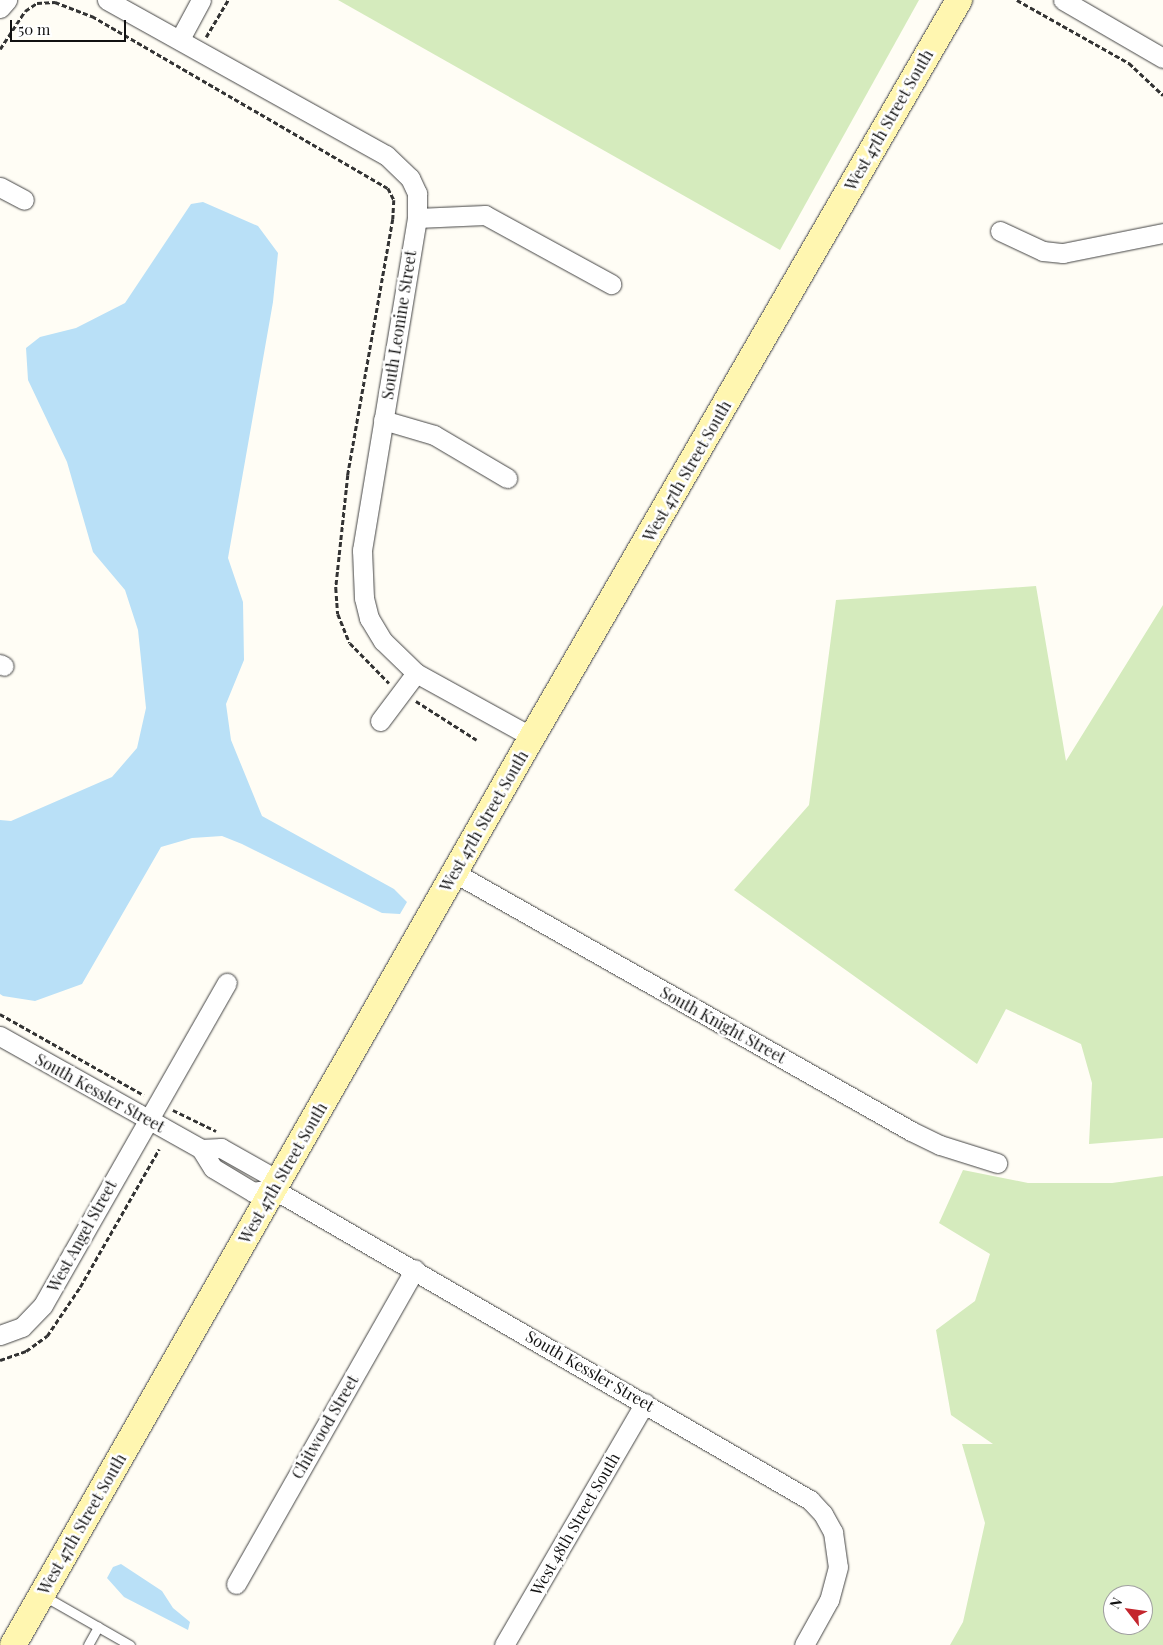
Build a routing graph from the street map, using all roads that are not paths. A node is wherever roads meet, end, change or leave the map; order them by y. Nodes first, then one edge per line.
1 (7, 0) edge
2 (107, 0) edge
3 (201, 0) edge
4 (959, 0) edge
5 (1063, 0) edge
6 (0, 8) edge
7 (180, 39) junction
8 (1163, 58) edge
9 (0, 187) edge
10 (24, 200) dead end
11 (417, 218) junction
12 (1000, 231) dead end
13 (1163, 233) edge
14 (611, 284) dead end
15 (383, 420) junction
16 (507, 478) dead end
17 (416, 673) junction
18 (380, 721) dead end
19 (532, 738) junction
20 (455, 873) junction
21 (227, 983) dead end
22 (0, 1036) edge
23 (148, 1120) junction
24 (997, 1163) dead end
25 (273, 1189) junction
26 (415, 1269) junction
27 (0, 1335) edge
28 (645, 1403) junction
29 (236, 1584) dead end
30 (42, 1595) junction
31 (98, 1626) junction
32 (14, 1645) edge
33 (88, 1645) edge
34 (130, 1645) edge
35 (504, 1645) edge
36 (804, 1645) edge

1 - 6 street
2 - 7 street, South Leonine Street
3 - 7 street
4 - 19 street, West 47th Street South
5 - 8 street
7 - 11 street, South Leonine Street
9 - 10 street
11 - 14 street
11 - 15 street, South Leonine Street
12 - 13 street
15 - 16 street
15 - 17 street, South Leonine Street
17 - 18 street
17 - 19 street, South Leonine Street
19 - 20 street, West 47th Street South
20 - 24 street, South Knight Street
20 - 25 street, West 47th Street South
21 - 23 street, West Angel Street
22 - 23 street, South Kessler Street
23 - 25 street, South Kessler Street
23 - 27 street, West Angel Street
25 - 26 street, South Kessler Street
25 - 30 street, West 47th Street South
26 - 28 street, South Kessler Street
26 - 29 street, Chitwood Street
28 - 35 street, West 48th Street South
28 - 36 street, South Kessler Street
30 - 31 lane
30 - 32 street, West 47th Street South
31 - 33 lane
31 - 34 lane

